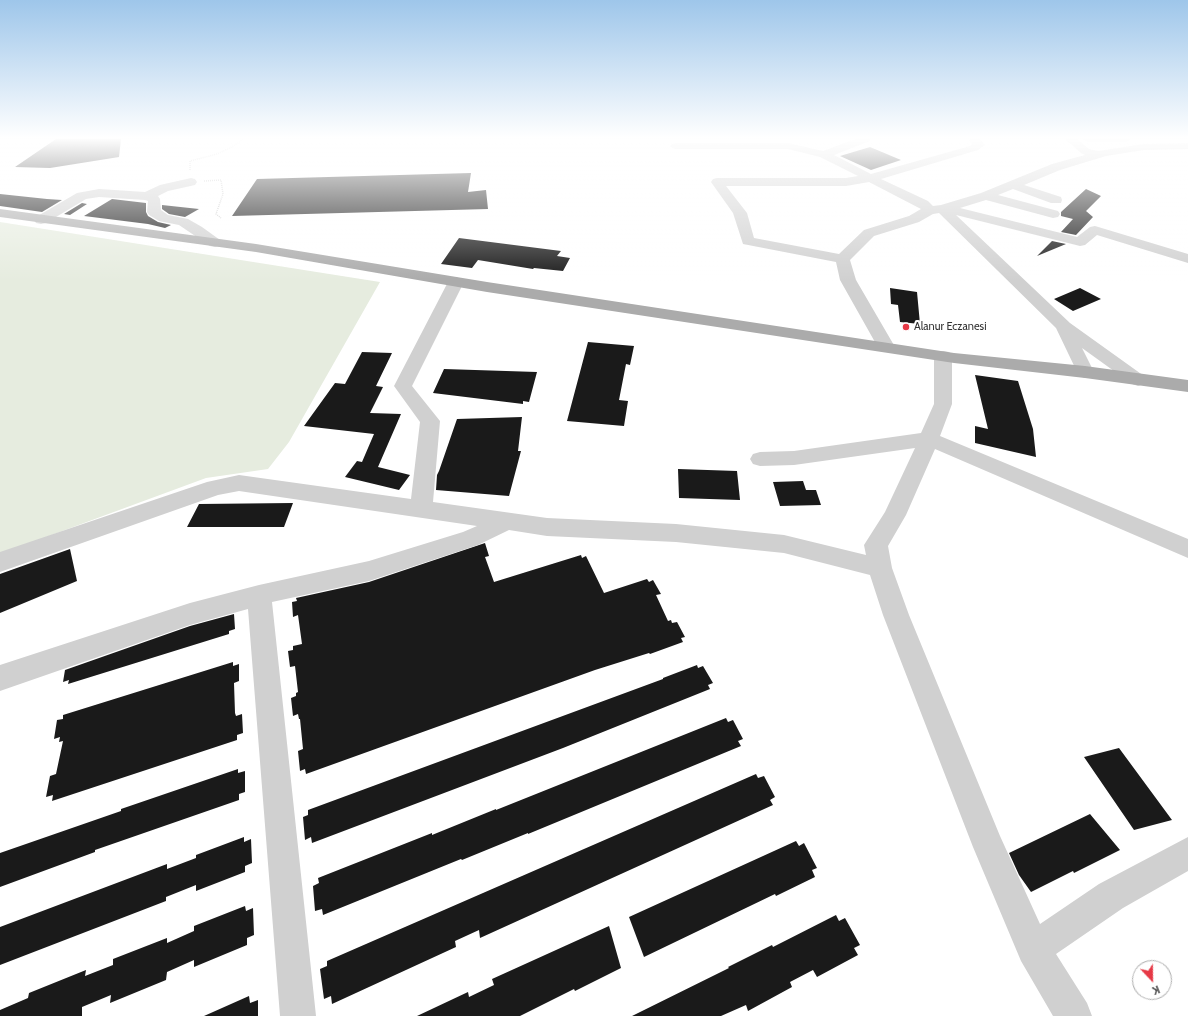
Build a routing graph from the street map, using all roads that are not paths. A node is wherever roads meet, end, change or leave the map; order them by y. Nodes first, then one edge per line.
1 (171, 186) edge
2 (720, 186) edge
3 (887, 186) edge
4 (1010, 186) edge
5 (1017, 186) edge
6 (147, 196) junction
7 (986, 196) junction
8 (1056, 200) dead end
9 (936, 209) junction
10 (0, 213) edge
11 (1053, 214) dead end
12 (41, 220) junction
13 (215, 243) junction
14 (1188, 258) edge
15 (842, 259) junction
16 (456, 282) junction
17 (1063, 326) junction
18 (886, 348) junction
19 (943, 356) junction
20 (1085, 372) junction
21 (1138, 380) junction
22 (1188, 386) edge
23 (929, 439) junction
24 (760, 459) dead end
25 (421, 508) junction
26 (508, 521) junction
27 (1188, 549) edge
28 (0, 562) edge
29 (880, 568) junction
30 (259, 595) junction
31 (0, 678) edge
32 (1188, 853) edge
33 (1033, 949) junction
34 (298, 1016) edge
35 (1074, 1016) edge

1 - 6 street
2 - 15 street
3 - 9 street
4 - 7 street
5 - 8 street
6 - 12 street
6 - 13 street
7 - 9 street
7 - 11 street
9 - 14 street
9 - 15 street
9 - 17 street
10 - 12 main road
12 - 13 main road
13 - 16 main road
15 - 18 street
16 - 18 main road
16 - 25 street
17 - 20 street
17 - 21 street
18 - 19 main road
19 - 20 main road
19 - 23 street
20 - 21 main road
21 - 22 main road
23 - 24 street
23 - 27 street
23 - 29 street
25 - 26 street
25 - 28 street
26 - 29 street
26 - 30 street
29 - 33 street
30 - 31 street
30 - 34 street
32 - 33 street
33 - 35 street

